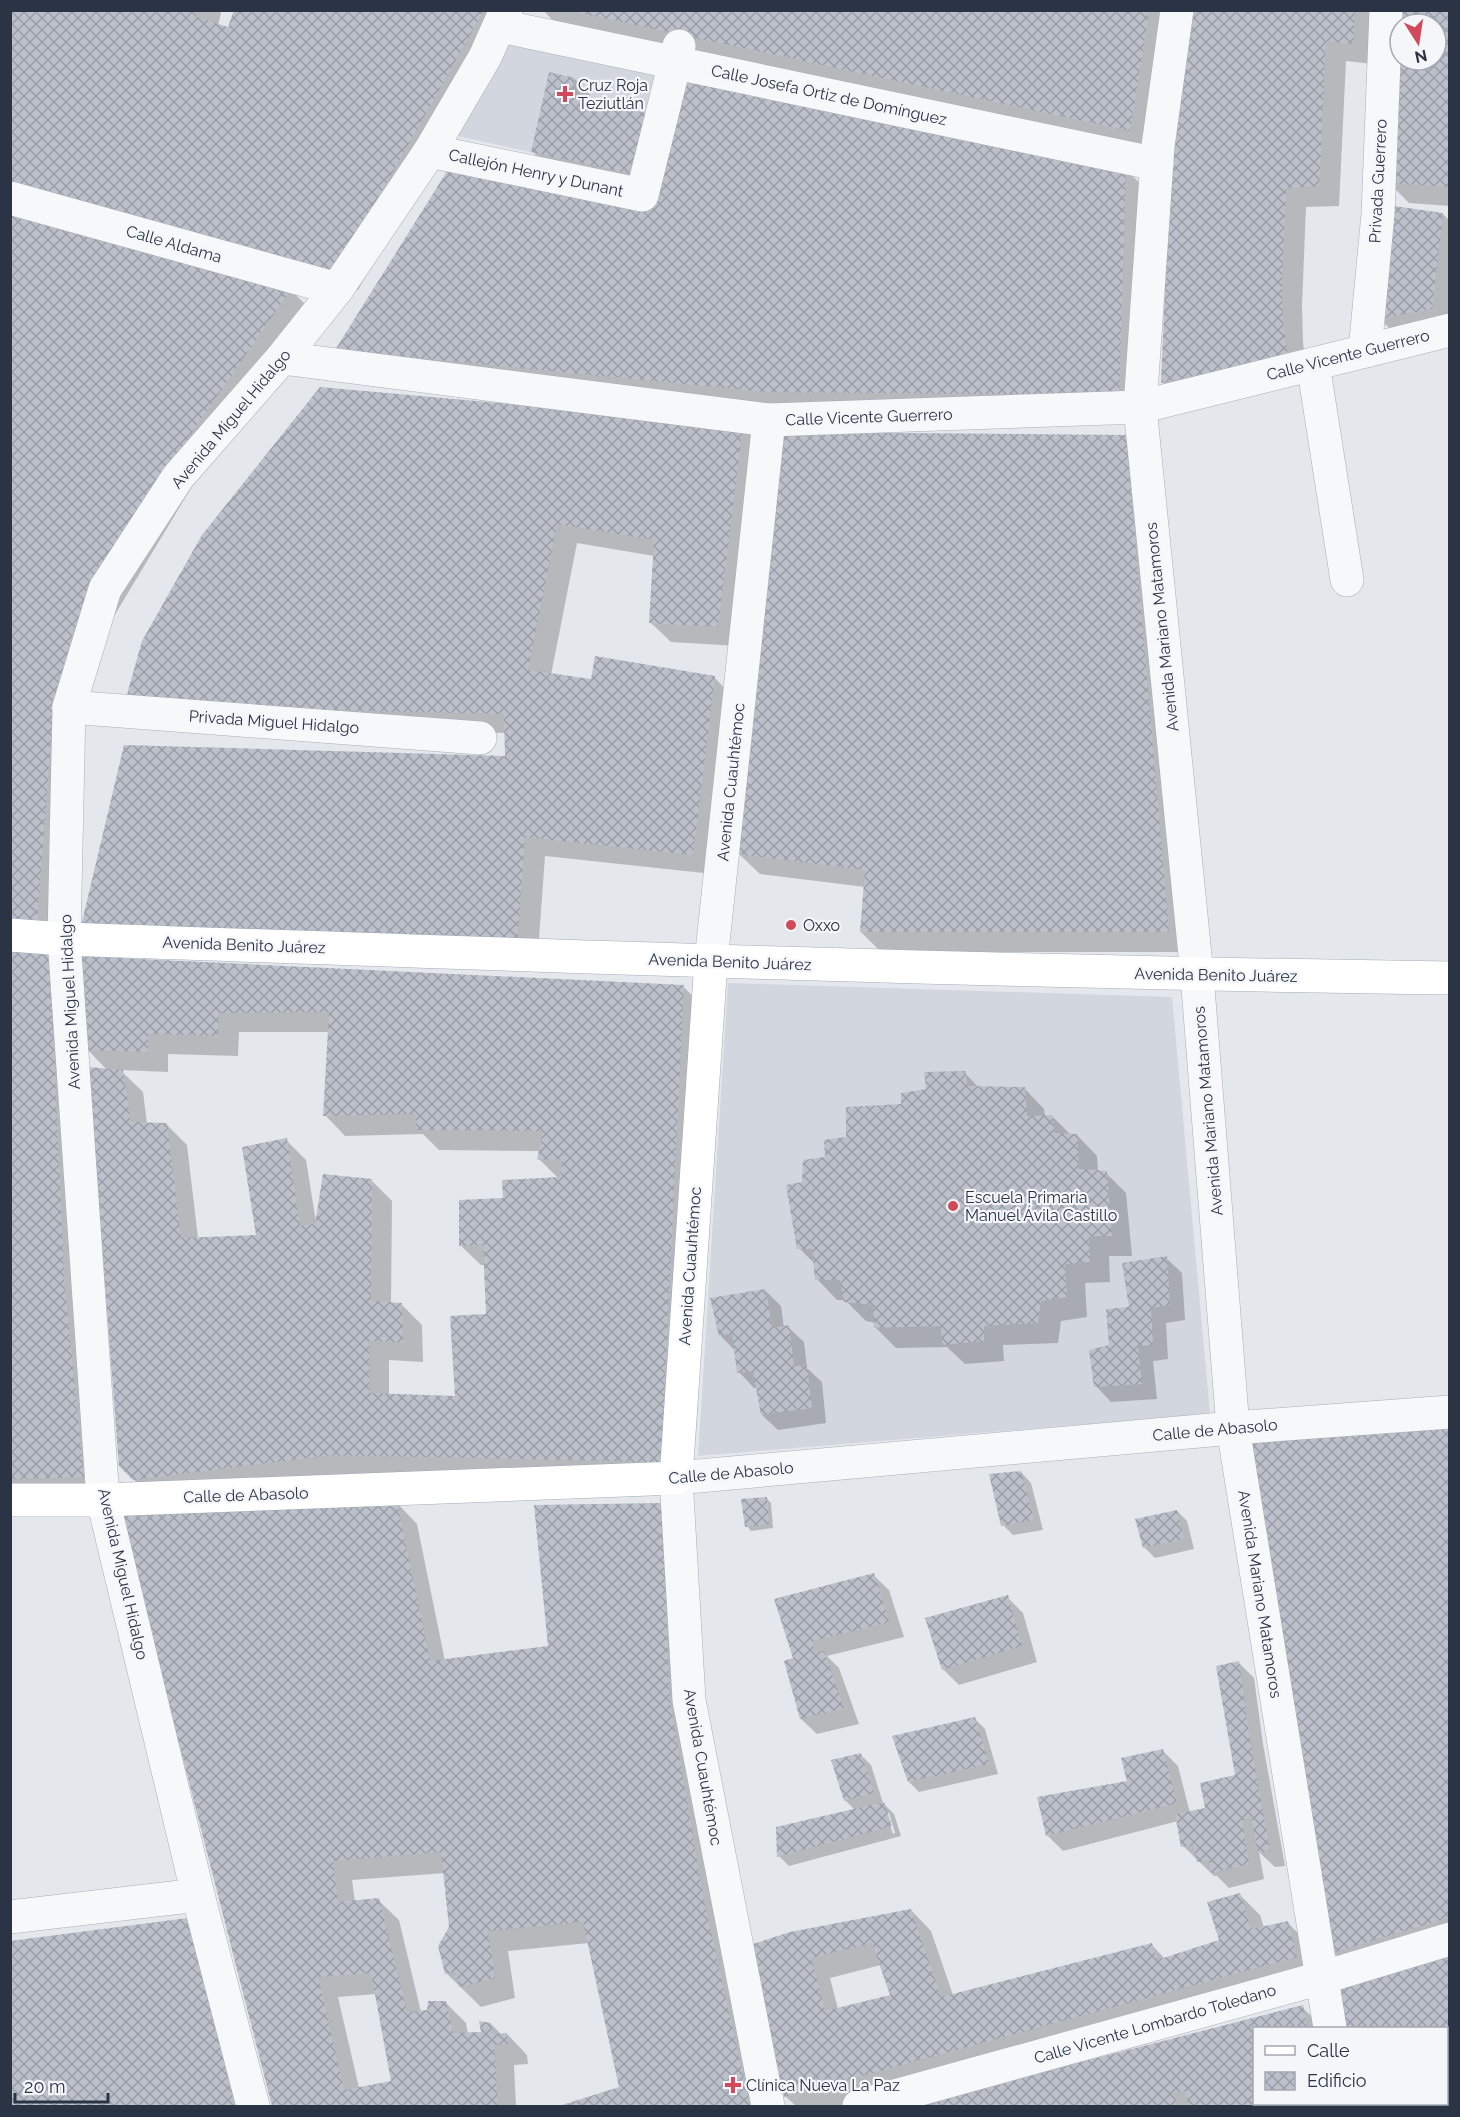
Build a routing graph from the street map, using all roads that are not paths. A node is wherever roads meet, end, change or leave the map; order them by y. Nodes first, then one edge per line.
1 (1177, 10) edge
2 (1386, 10) edge
3 (504, 16) edge
4 (671, 53) junction
5 (432, 148) junction
6 (1157, 155) junction
7 (10, 198) edge
8 (337, 289) junction
9 (1449, 330) edge
10 (1365, 351) junction
11 (282, 358) junction
12 (1313, 364) junction
13 (1140, 407) junction
14 (769, 420) junction
15 (1347, 580) dead end
16 (69, 706) junction
17 (480, 738) dead end
18 (10, 935) edge
19 (64, 939) junction
20 (711, 962) junction
21 (1197, 975) junction
22 (1449, 978) edge
23 (1449, 1412) edge
24 (1233, 1428) junction
25 (676, 1478) junction
26 (10, 1500) edge
27 (103, 1500) junction
28 (198, 1895) junction
29 (10, 1917) edge
30 (1449, 1939) edge
31 (1321, 1978) junction
32 (1330, 2027) edge
33 (252, 2106) edge
34 (768, 2106) edge
35 (860, 2106) edge

1 - 6 street, Avenida Mariano Matamoros
2 - 10 street, Privada Guerrero
3 - 4 street, Calle Josefa Ortiz de Domínguez
3 - 5 street, Avenida Miguel Hidalgo
4 - 5 street, Callejón Henry y Dunant
4 - 6 street, Calle Josefa Ortiz de Domínguez
5 - 8 street, Avenida Miguel Hidalgo
6 - 13 street, Avenida Mariano Matamoros
7 - 8 street, Calle Aldama
8 - 11 street, Avenida Miguel Hidalgo
9 - 10 street, Calle Vicente Guerrero
10 - 12 street, Calle Vicente Guerrero
11 - 14 street, Calle Vicente Guerrero
11 - 16 street, Avenida Miguel Hidalgo
12 - 13 street, Calle Vicente Guerrero
12 - 15 street
13 - 14 street, Calle Vicente Guerrero
13 - 21 street, Avenida Mariano Matamoros
14 - 20 street, Avenida Cuauhtémoc
16 - 17 street, Privada Miguel Hidalgo
16 - 19 street, Avenida Miguel Hidalgo
18 - 19 main road, Avenida Benito Juárez
19 - 20 main road, Avenida Benito Juárez
19 - 27 street, Avenida Miguel Hidalgo
20 - 21 main road, Avenida Benito Juárez
20 - 25 main road, Avenida Cuauhtémoc
21 - 22 main road, Avenida Benito Juárez
21 - 24 street, Avenida Mariano Matamoros
23 - 24 street, Calle de Abasolo
24 - 25 street, Calle de Abasolo
24 - 31 street, Avenida Mariano Matamoros
25 - 27 main road, Calle de Abasolo
25 - 34 street, Avenida Cuauhtémoc
26 - 27 main road, Calle de Abasolo
27 - 28 street, Avenida Miguel Hidalgo
28 - 29 street
28 - 33 street, Avenida Miguel Hidalgo
30 - 31 street, Calle Vicente Lombardo Toledano
31 - 32 street, Avenida Mariano Matamoros
31 - 35 street, Calle Vicente Lombardo Toledano

